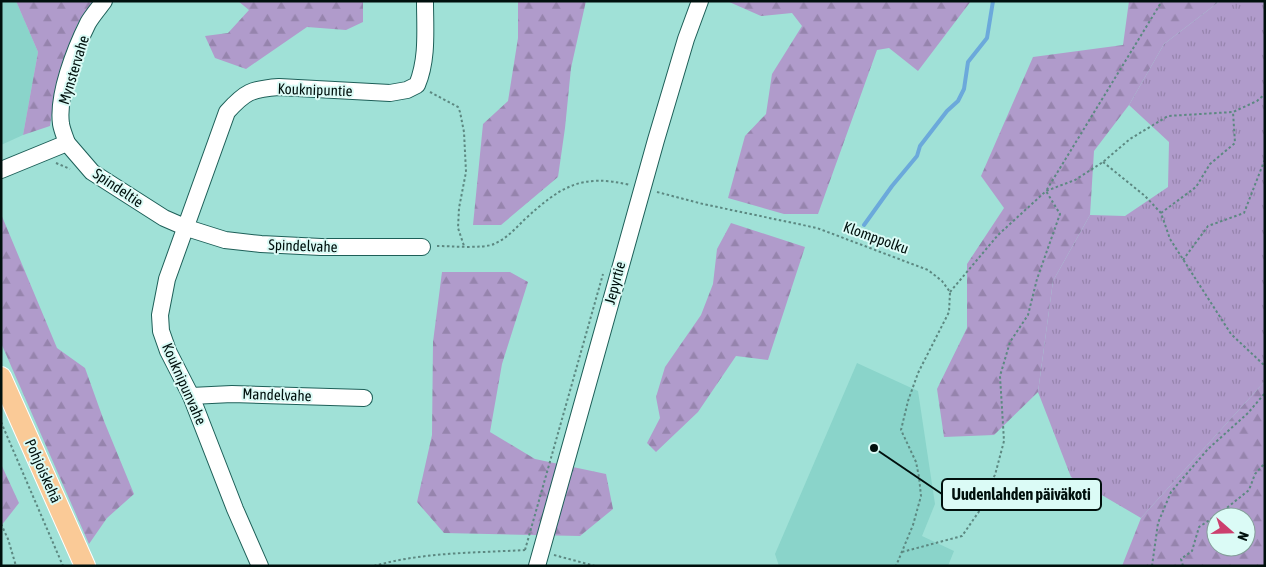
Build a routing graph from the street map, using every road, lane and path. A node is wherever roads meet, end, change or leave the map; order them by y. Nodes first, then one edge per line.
1 (104, 1) edge
2 (425, 1) edge
3 (700, 1) edge
4 (1162, 1) edge
5 (417, 85) junction
6 (1265, 94) edge
7 (1234, 112) junction
8 (67, 143) junction
9 (1265, 159) edge
10 (1103, 162) junction
11 (57, 164) dead end
12 (1, 170) edge
13 (76, 174) dead end
14 (642, 188) junction
15 (1046, 192) junction
16 (1161, 212) junction
17 (187, 228) junction
18 (464, 246) junction
19 (422, 247) joint
20 (1183, 260) junction
21 (950, 292) junction
22 (1265, 366) edge
23 (1, 377) edge
24 (1265, 393) edge
25 (191, 396) junction
26 (364, 398) dead end
27 (1, 422) edge
28 (1265, 464) edge
29 (1, 524) edge
30 (902, 552) junction
31 (539, 558) edge
32 (16, 566) edge
33 (63, 566) edge
34 (85, 566) edge
35 (260, 566) edge
36 (374, 566) edge
37 (595, 566) edge
38 (896, 566) edge
39 (1152, 566) edge
40 (1183, 566) edge

1 - 8 street, Mynstervahe
2 - 5 street
3 - 14 street, Jepyrtie
4 - 15 path
5 - 17 street, Kouknipuntie
5 - 18 path
6 - 7 path
7 - 10 path
7 - 16 path
8 - 12 street
8 - 17 street, Spindeltie
9 - 20 path
10 - 15 path
10 - 16 path
11 - 13 path
14 - 18 path, Klomppolku
14 - 21 path, Klomppolku
14 - 31 street, Jepyrtie
15 - 21 path
15 - 30 path
16 - 20 path
17 - 19 street, Spindelvahe
17 - 25 street, Kouknipunvahe
18 - 19 path, Klomppolku
20 - 22 path
21 - 30 path
23 - 34 main road, Pohjoiskehä
24 - 39 path
25 - 26 street, Mandelvahe
25 - 35 street, Kouknipunvahe
27 - 33 path
28 - 40 path
29 - 32 path
30 - 38 path
31 - 36 path
31 - 37 path

